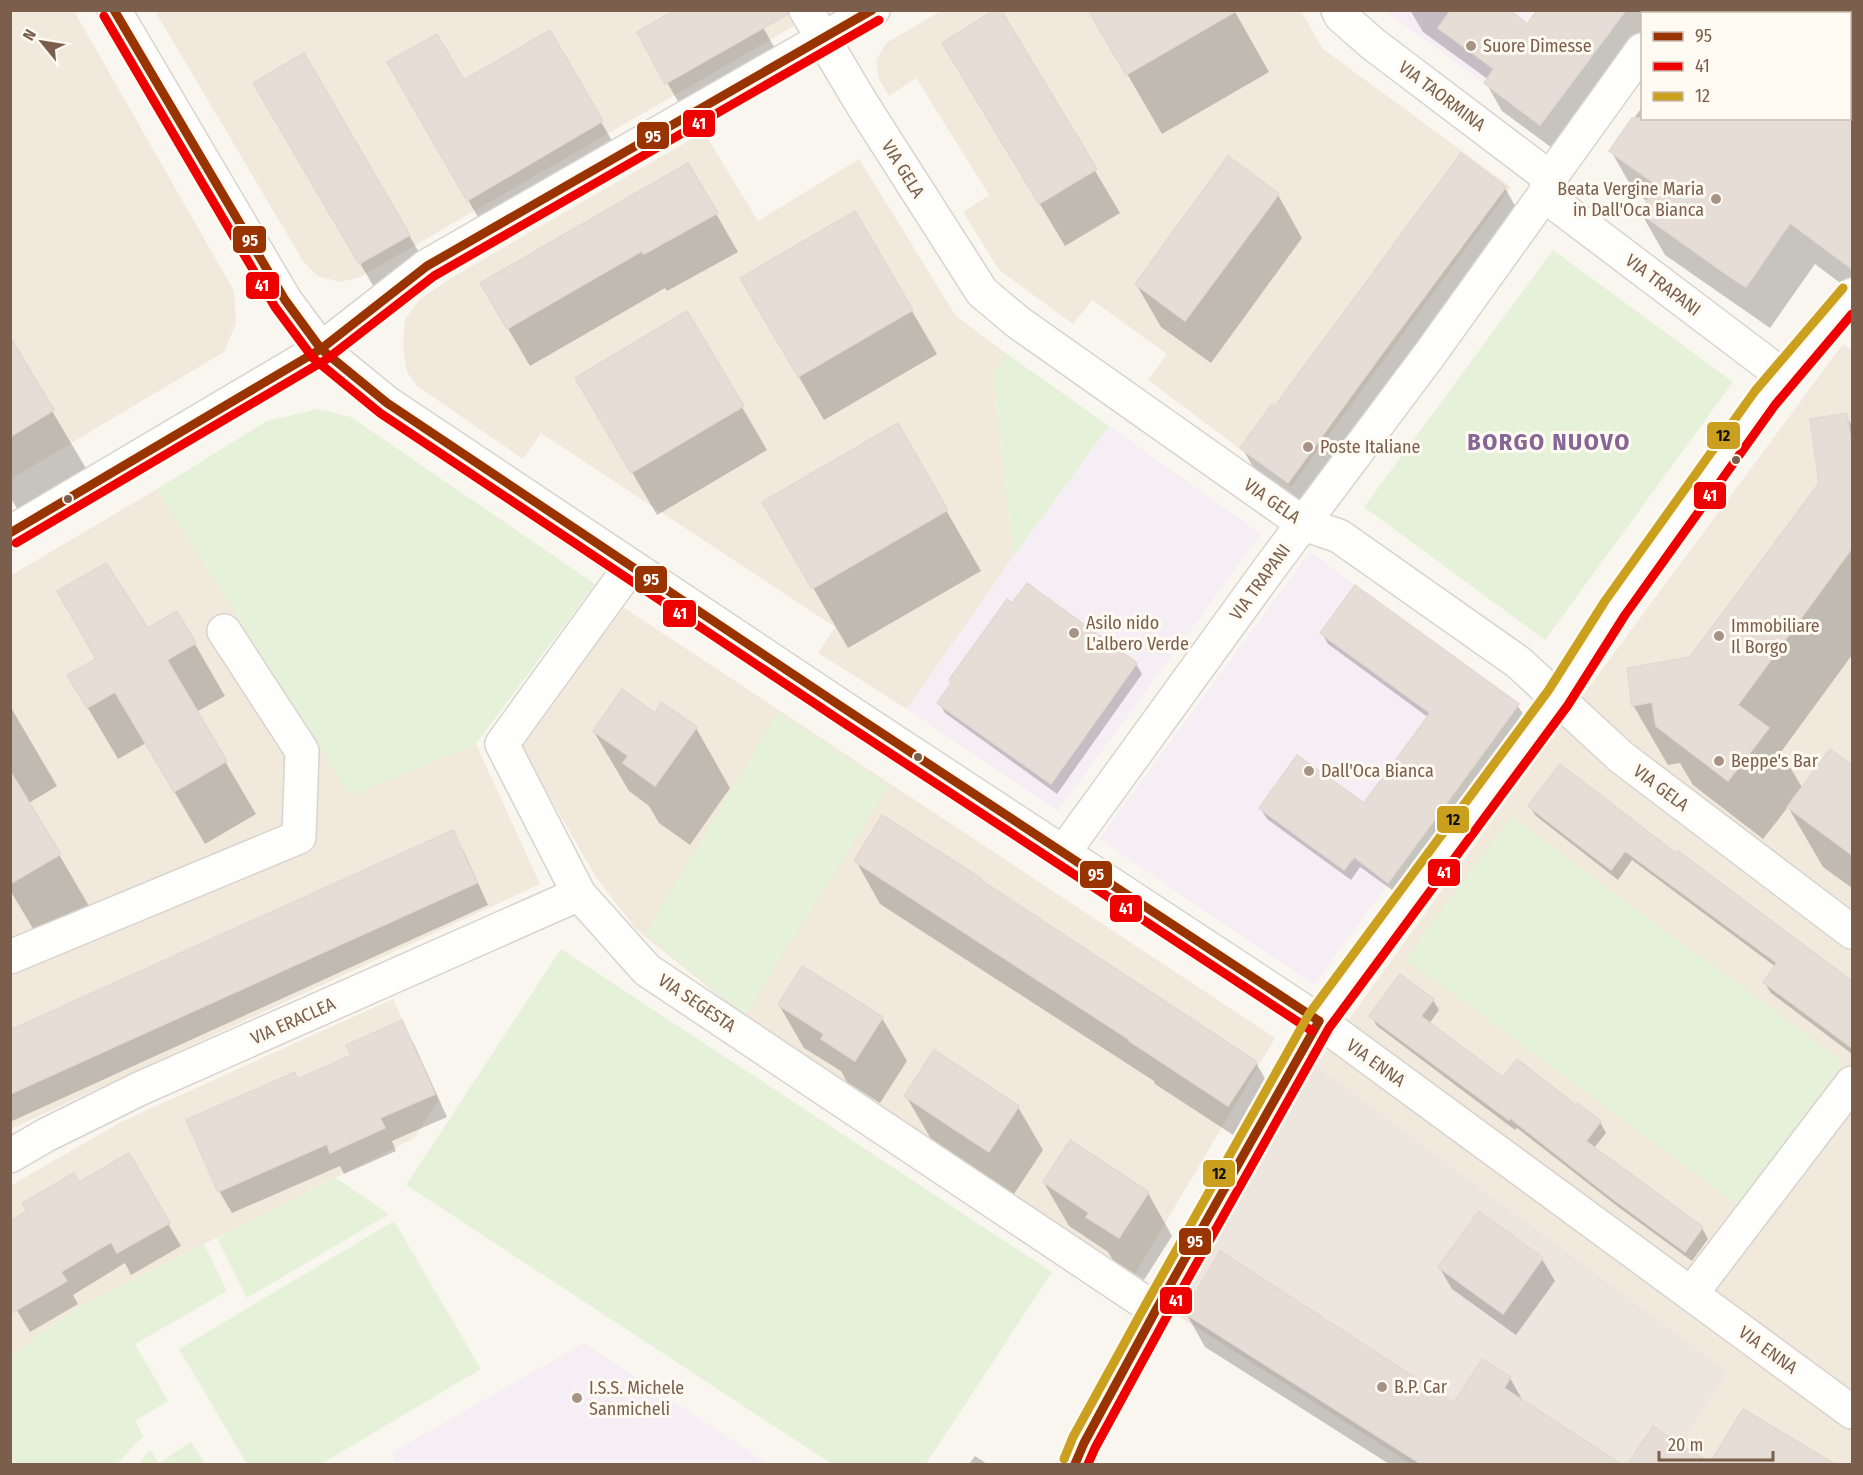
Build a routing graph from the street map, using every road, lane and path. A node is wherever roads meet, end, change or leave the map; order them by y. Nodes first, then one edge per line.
1 (114, 10) edge
2 (806, 10) edge
3 (873, 10) edge
4 (1338, 10) edge
5 (823, 40) junction
6 (1641, 51) edge
7 (1547, 187) junction
8 (1848, 310) edge
9 (321, 349) junction
10 (1782, 375) junction
11 (1304, 524) junction
12 (10, 533) edge
13 (631, 566) junction
14 (224, 631) dead end
15 (1558, 698) junction
16 (1063, 853) junction
17 (579, 894) junction
18 (1852, 932) edge
19 (10, 957) edge
20 (1319, 1021) junction
21 (1852, 1083) edge
22 (10, 1156) edge
23 (1691, 1294) junction
24 (1156, 1310) junction
25 (1852, 1412) edge
26 (1075, 1464) edge

1 - 9 street, VIA ENNA
2 - 5 street, VIA GELA
3 - 5 street
4 - 7 street, VIA TAORMINA
5 - 9 street
5 - 11 street, VIA GELA
6 - 7 street, VIA TRAPANI
7 - 10 street, VIA TRAPANI
7 - 11 street, VIA TRAPANI
8 - 10 street
9 - 12 street
9 - 13 street, VIA ENNA
10 - 15 street
11 - 15 street, VIA GELA
11 - 16 street, VIA TRAPANI
13 - 16 street, VIA ENNA
13 - 17 street, VIA SEGESTA
14 - 19 street
15 - 18 street, VIA GELA
15 - 20 street
16 - 20 street, VIA ENNA
17 - 22 street, VIA ERACLEA
17 - 24 street, VIA SEGESTA
20 - 23 street, VIA ENNA
20 - 24 street
21 - 23 street
23 - 25 street, VIA ENNA
24 - 26 street

